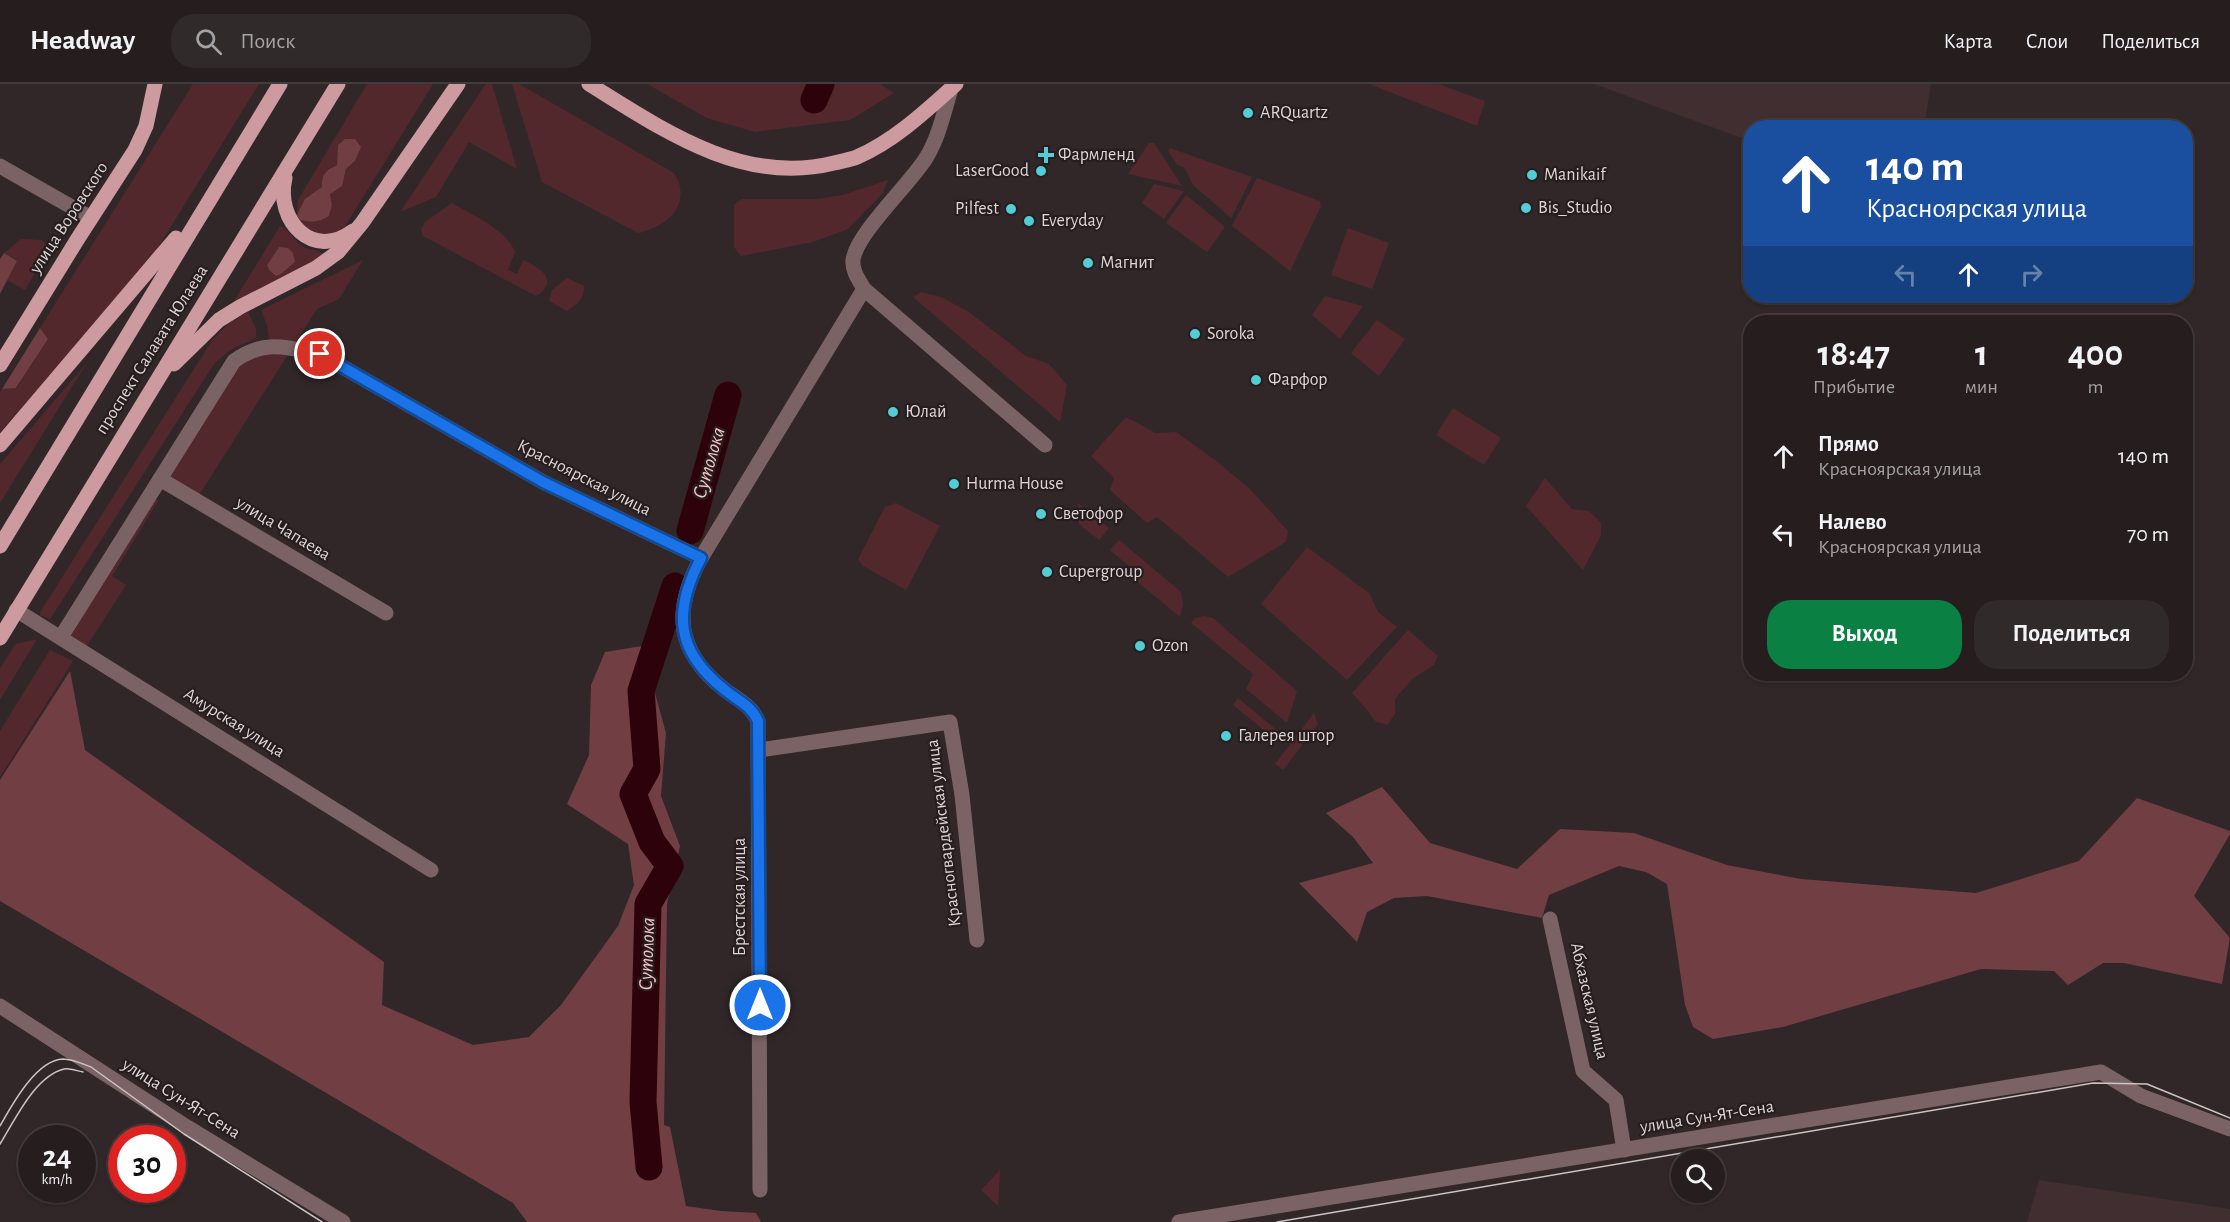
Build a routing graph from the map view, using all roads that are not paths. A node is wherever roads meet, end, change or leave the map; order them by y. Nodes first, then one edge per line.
1 (155, 84) edge
2 (280, 84) edge
3 (338, 84) edge
4 (458, 84) edge
5 (589, 84) edge
6 (954, 86) edge
7 (288, 165) junction
8 (0, 166) edge
9 (220, 181) junction
10 (91, 218) junction
11 (362, 224) junction
12 (864, 289) junction
13 (0, 365) edge
14 (150, 390) junction
15 (0, 445) edge
16 (1045, 445) dead end
17 (160, 479) junction
18 (0, 546) edge
19 (701, 558) junction
20 (16, 610) junction
21 (386, 613) dead end
22 (61, 637) junction
23 (0, 638) edge
24 (759, 750) junction
25 (431, 870) dead end
26 (1550, 919) dead end
27 (977, 940) dead end
28 (0, 1006) edge
29 (2230, 1130) edge
30 (1624, 1150) junction
31 (760, 1190) dead end
32 (343, 1222) edge
33 (1179, 1222) edge

1 - 10 main road, улица Воровского
2 - 9 main road, проспект Салавата Юлаева
3 - 7 main road, проспект Салавата Юлаева
4 - 11 main road
5 - 6 main road
6 - 12 street
7 - 11 main road
7 - 14 main road, проспект Салавата Юлаева
8 - 10 street
9 - 15 main road
9 - 18 main road, проспект Салавата Юлаева
10 - 13 main road, улица Воровского
11 - 14 main road
12 - 16 street
12 - 19 street
14 - 20 main road, проспект Салавата Юлаева
17 - 19 street, Красноярская улица
17 - 21 street, улица Чапаева
17 - 22 street, Красноярская улица
19 - 24 street, Брестская улица
20 - 22 street, Амурская улица
20 - 23 main road, проспект Салавата Юлаева
22 - 25 street, Амурская улица
24 - 27 street, Красногвардейская улица
24 - 31 street, Брестская улица
26 - 30 street, Абхазская улица
28 - 32 street, улица Сун-Ят-Сена
29 - 30 street, улица Сун-Ят-Сена
30 - 33 street, улица Сун-Ят-Сена

